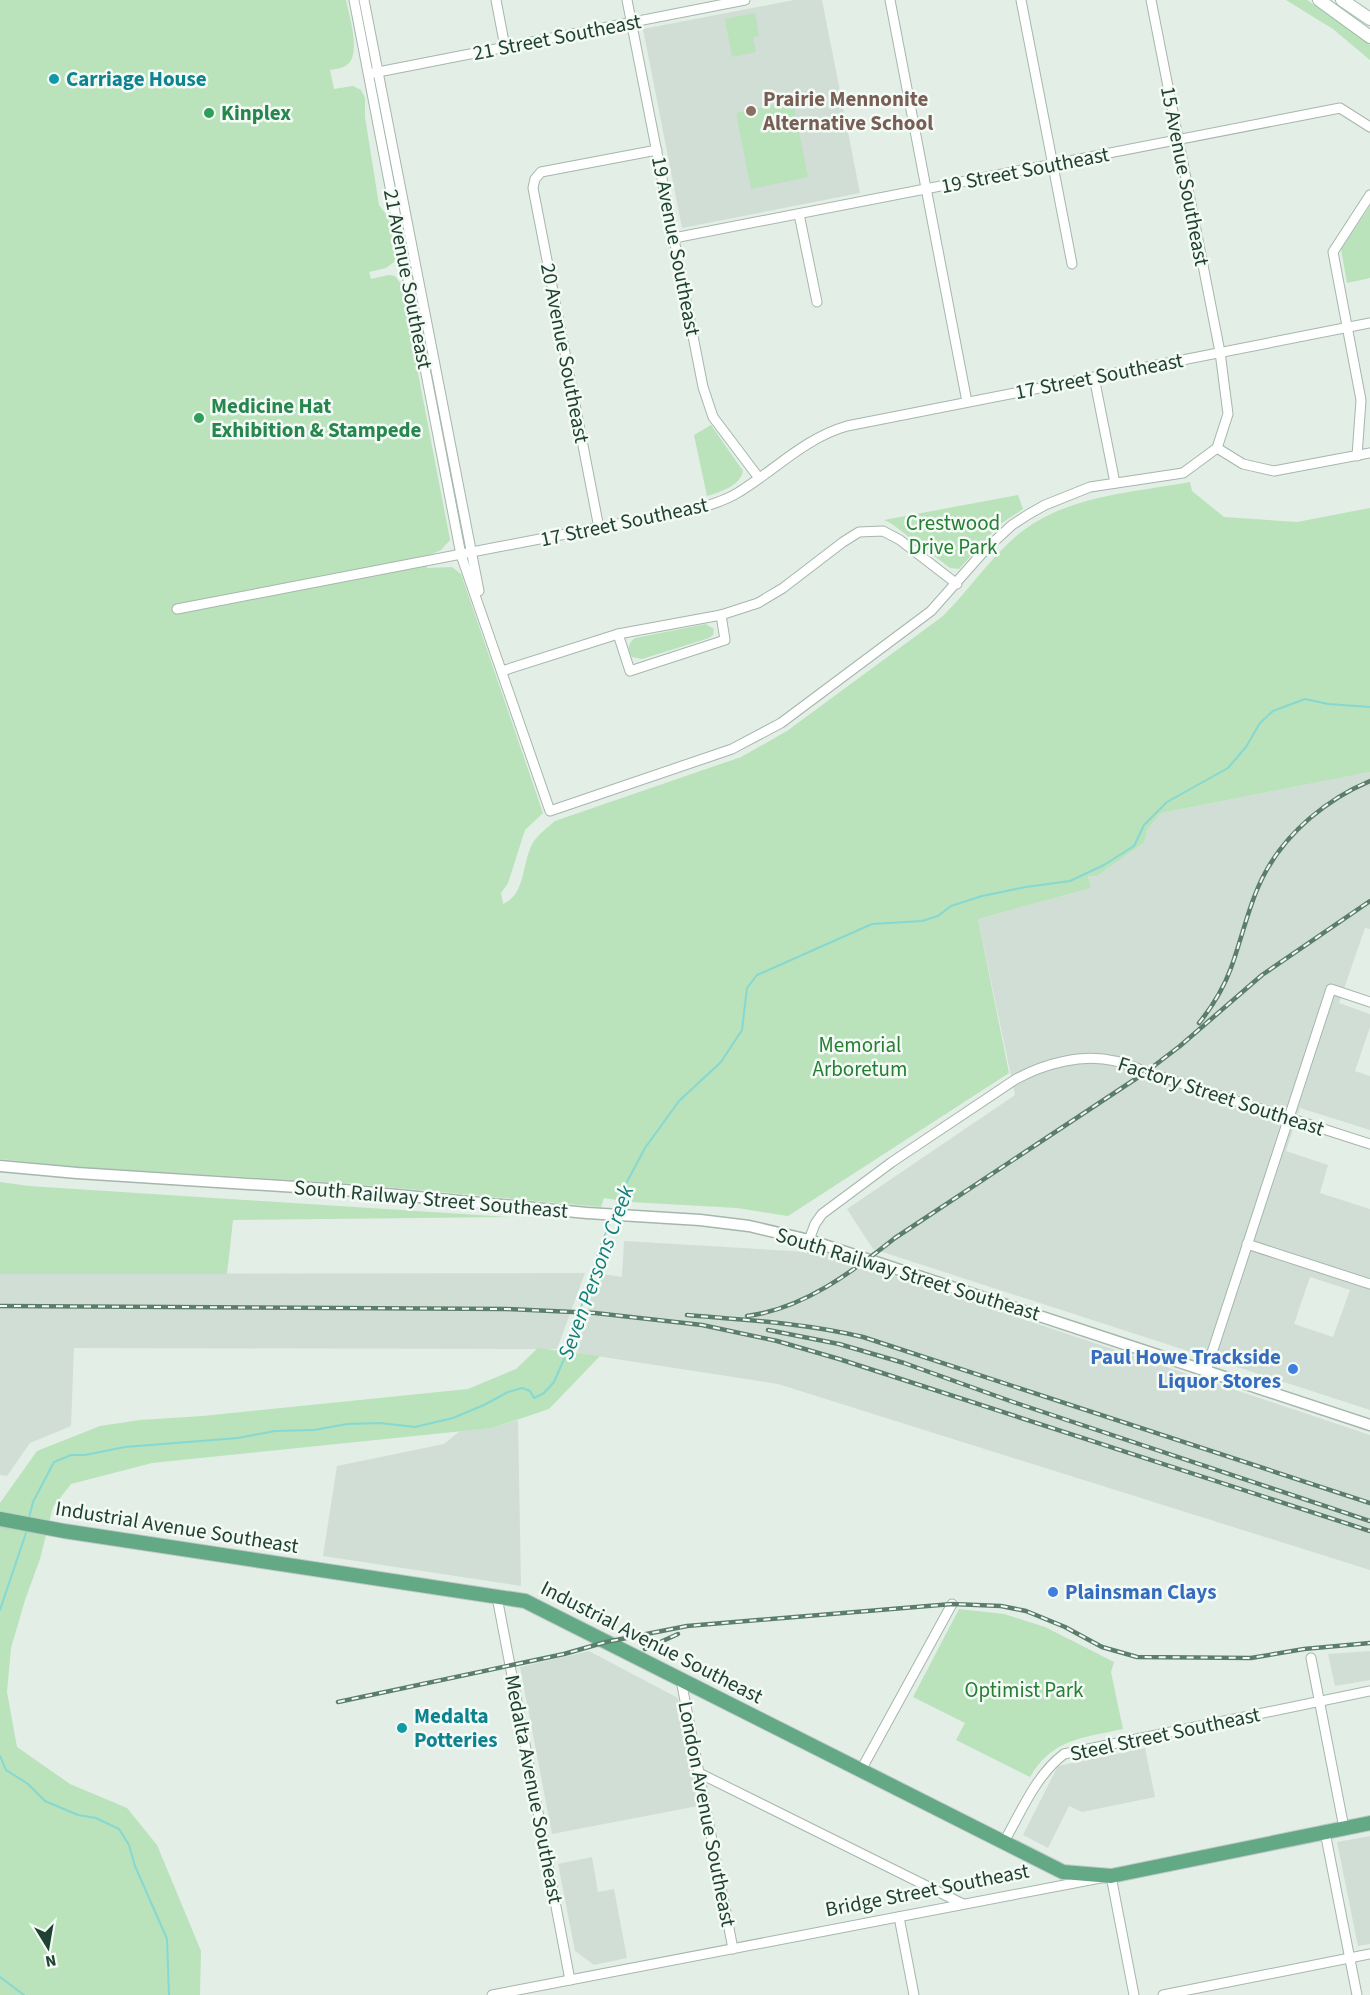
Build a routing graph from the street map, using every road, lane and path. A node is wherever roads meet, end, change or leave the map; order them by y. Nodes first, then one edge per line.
1 (354, 0) edge
2 (364, 0) edge
3 (496, 0) edge
4 (627, 0) edge
5 (745, 0) edge
6 (890, 0) edge
7 (1021, 0) edge
8 (1151, 0) edge
9 (1319, 0) edge
10 (1342, 0) edge
11 (1370, 19) edge
12 (631, 22) junction
13 (1368, 32) edge
14 (505, 47) junction
15 (373, 73) junction
16 (1370, 127) edge
17 (1178, 140) junction
18 (657, 150) junction
19 (1052, 164) junction
20 (926, 189) junction
21 (1370, 195) edge
22 (799, 214) junction
23 (674, 238) junction
24 (1072, 264) dead end
25 (817, 302) dead end
26 (1370, 323) edge
27 (1348, 327) junction
28 (1220, 352) junction
29 (1094, 377) junction
30 (967, 402) junction
31 (1218, 448) junction
32 (1370, 453) edge
33 (1357, 456) junction
34 (759, 478) junction
35 (1115, 483) junction
36 (599, 528) junction
37 (466, 553) junction
38 (957, 584) junction
39 (177, 609) dead end
40 (721, 615) junction
41 (618, 634) junction
42 (502, 671) junction
43 (1370, 1002) edge
44 (1288, 1118) junction
45 (1370, 1144) edge
46 (0, 1166) edge
47 (809, 1239) junction
48 (1247, 1244) junction
49 (1370, 1284) edge
50 (1206, 1371) junction
51 (1370, 1422) edge
52 (0, 1518) edge
53 (497, 1597) junction
54 (952, 1604) dead end
55 (1311, 1658) dead end
56 (681, 1680) junction
57 (1370, 1691) edge
58 (1320, 1701) junction
59 (861, 1770) junction
60 (699, 1773) junction
61 (1370, 1823) edge
62 (1344, 1828) junction
63 (1325, 1832) junction
64 (1004, 1842) junction
65 (1111, 1875) junction
66 (963, 1904) junction
67 (899, 1917) junction
68 (733, 1949) junction
69 (1370, 1954) edge
70 (1350, 1958) junction
71 (570, 1980) junction
72 (492, 1995) edge
73 (914, 1995) edge
74 (1134, 1995) edge
75 (1163, 1995) edge
76 (1357, 1995) edge

1 - 15 street, 21 Avenue Southeast
2 - 15 street, 21 Avenue Southeast
3 - 14 street
4 - 12 street, 19 Avenue Southeast
5 - 12 street, 21 Street Southeast
6 - 20 street
7 - 19 street
8 - 17 street, 15 Avenue Southeast
9 - 13 main road
10 - 11 main road
12 - 14 street, 21 Street Southeast
12 - 18 street, 19 Avenue Southeast
14 - 15 street, 21 Street Southeast
15 - 37 street, 21 Avenue Southeast
16 - 17 street, 19 Street Southeast
17 - 19 street, 19 Street Southeast
17 - 28 street, 15 Avenue Southeast
18 - 23 street, 19 Avenue Southeast
18 - 36 street, 20 Avenue Southeast
19 - 20 street, 19 Street Southeast
19 - 24 street
20 - 22 street, 19 Street Southeast
20 - 30 street
21 - 27 street
22 - 23 street, 19 Street Southeast
22 - 25 street
23 - 34 street, 19 Avenue Southeast
26 - 27 street, 17 Street Southeast
27 - 28 street, 17 Street Southeast
27 - 33 street
28 - 29 street, 17 Street Southeast
28 - 31 street, 15 Avenue Southeast
29 - 30 street, 17 Street Southeast
29 - 35 street
30 - 34 street, 17 Street Southeast
31 - 33 street
31 - 35 street
32 - 33 street
34 - 36 street, 17 Street Southeast
35 - 38 street
36 - 37 street, 17 Street Southeast
37 - 39 street, 17 Street Southeast
37 - 42 street, 21 Avenue Southeast
38 - 40 street
38 - 42 street, 21 Avenue Southeast
40 - 41 street
40 - 41 street
41 - 42 street
43 - 44 street
44 - 45 street, Factory Street Southeast
44 - 47 street, Factory Street Southeast
44 - 48 street
46 - 47 street, South Railway Street Southeast
47 - 50 street, South Railway Street Southeast
48 - 49 street
48 - 50 street
50 - 51 street, South Railway Street Southeast
52 - 53 main road, Industrial Avenue Southeast
53 - 56 main road, Industrial Avenue Southeast
53 - 71 street, Medalta Avenue Southeast
54 - 59 street
55 - 58 street
56 - 59 main road, Industrial Avenue Southeast
56 - 60 street, London Avenue Southeast
57 - 58 street, Steel Street Southeast
58 - 62 street
58 - 64 street, Steel Street Southeast
59 - 64 main road, Industrial Avenue Southeast
60 - 66 street
60 - 68 street, London Avenue Southeast
61 - 62 main road, Bridge Street Southeast
62 - 63 main road, Bridge Street Southeast
63 - 65 main road, Bridge Street Southeast
63 - 70 street
64 - 65 main road, Industrial Avenue Southeast
65 - 66 street, Bridge Street Southeast
65 - 74 street
66 - 67 street, Bridge Street Southeast
67 - 68 street, Bridge Street Southeast
67 - 73 street
68 - 71 street, Bridge Street Southeast
69 - 70 street
70 - 75 street
70 - 76 street
71 - 72 street, Bridge Street Southeast

